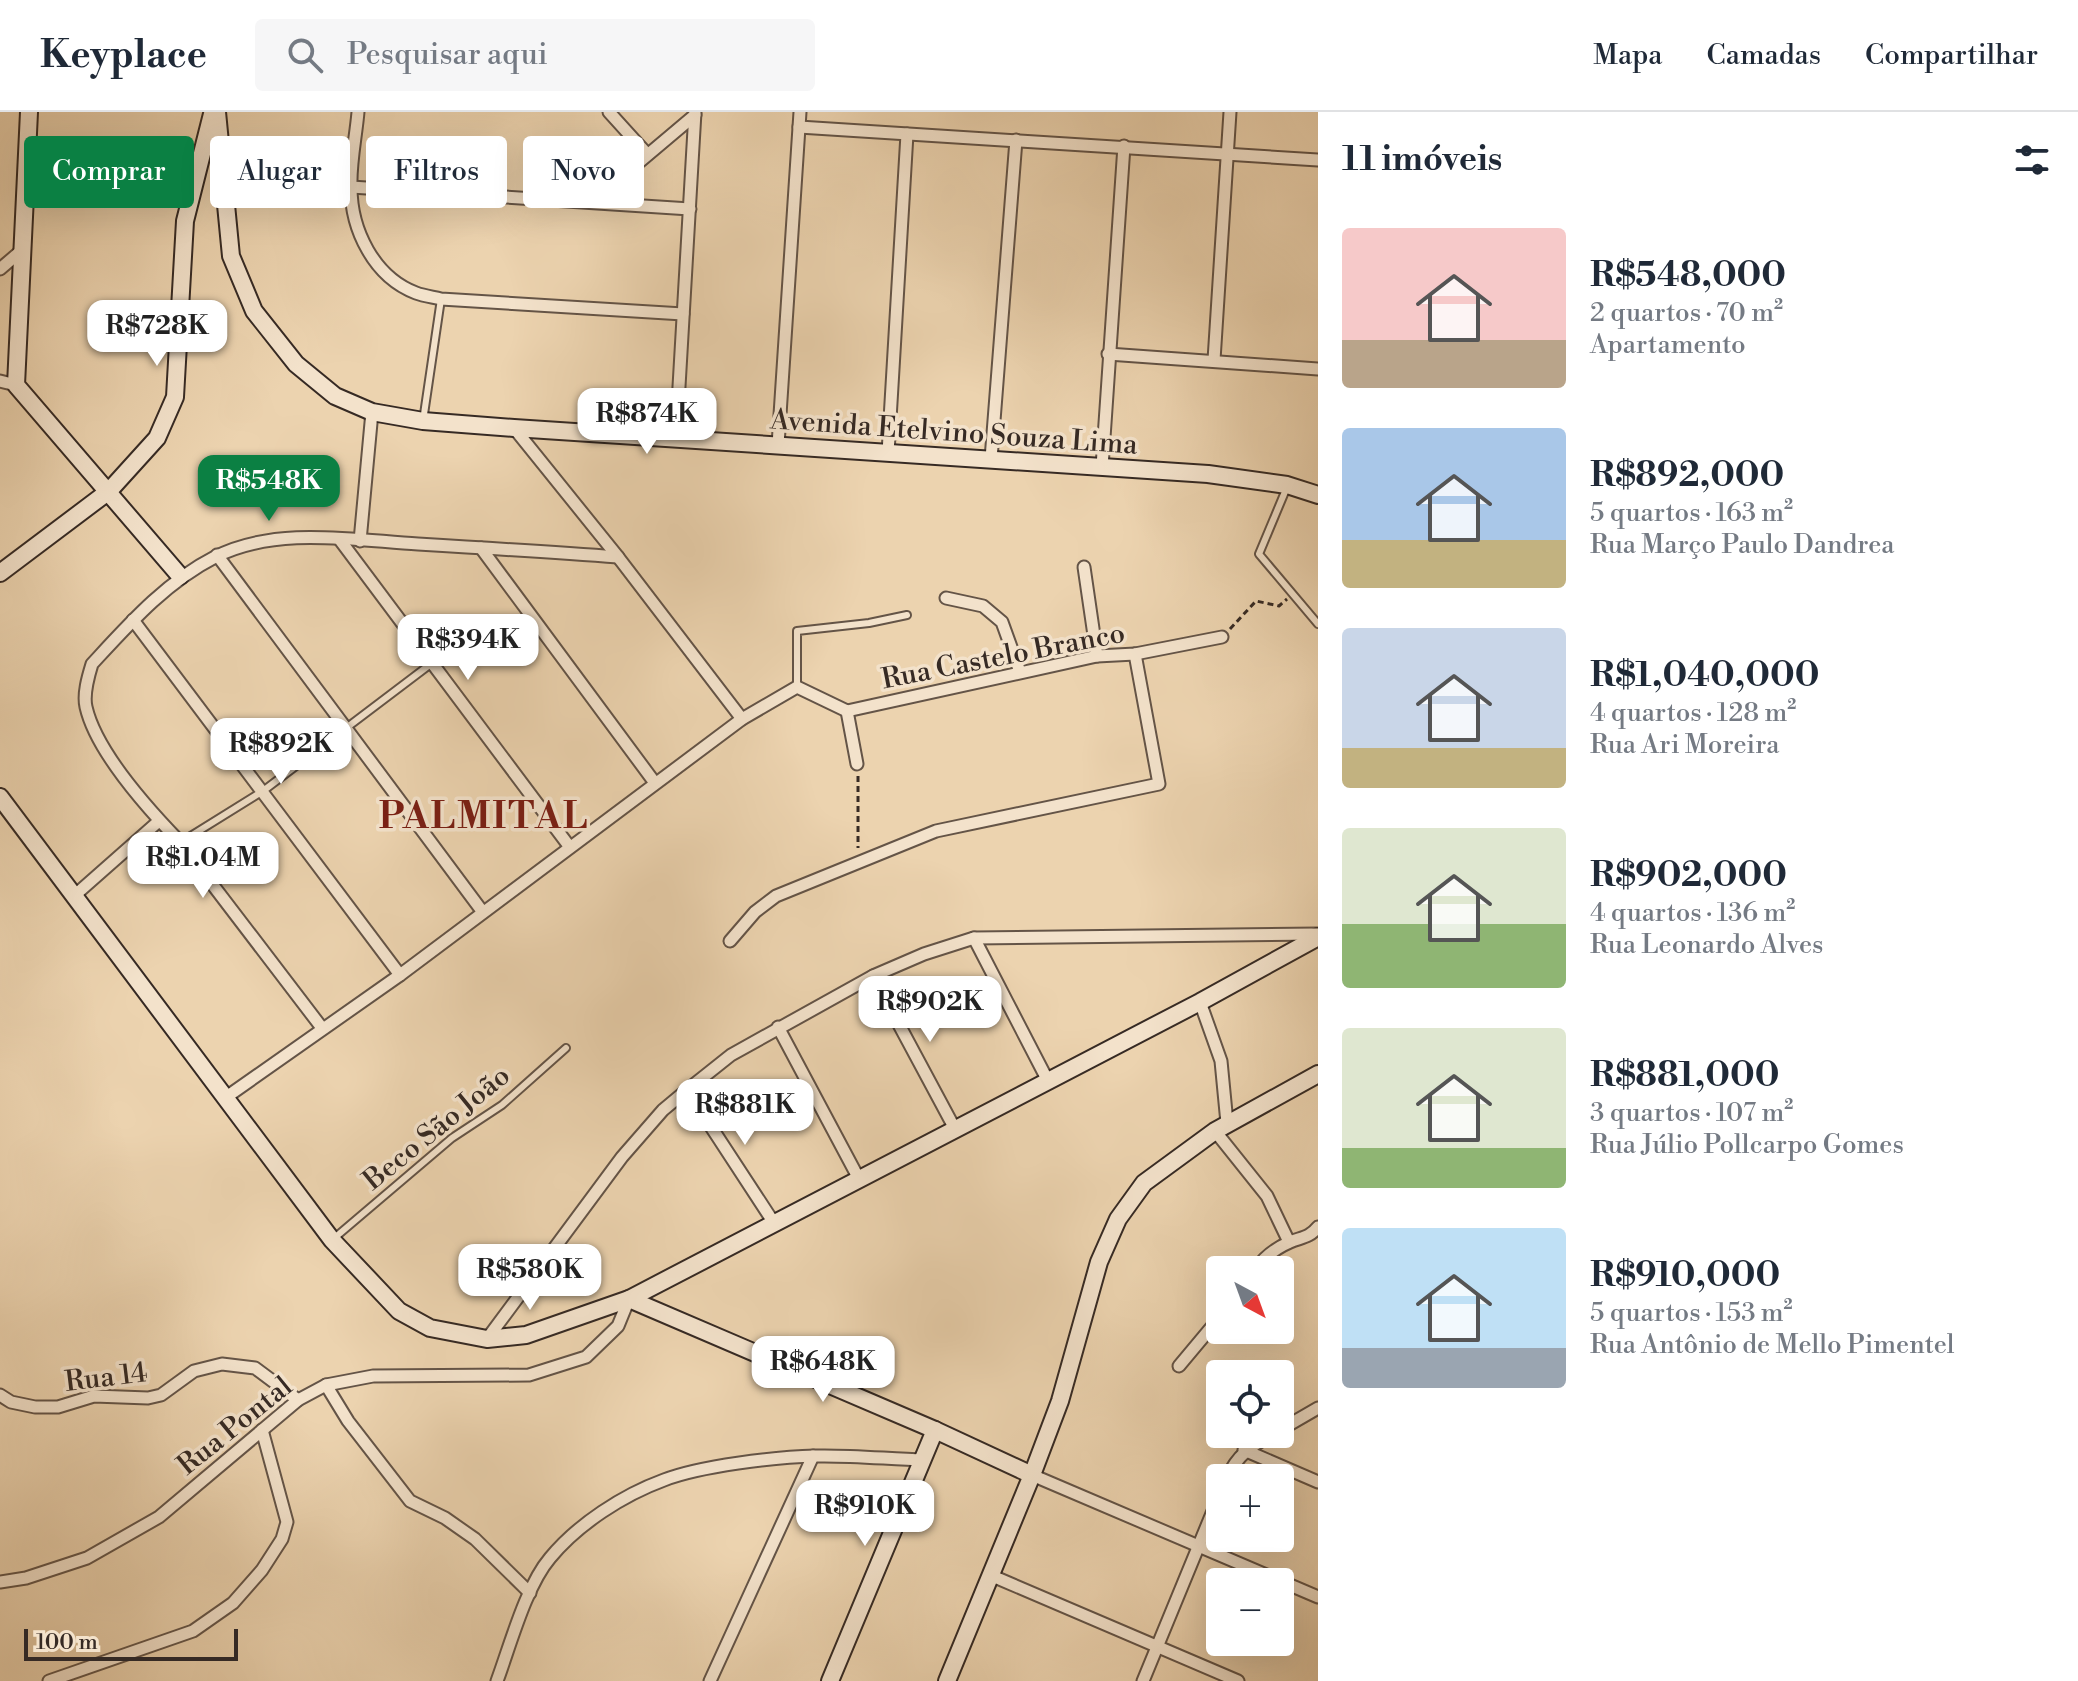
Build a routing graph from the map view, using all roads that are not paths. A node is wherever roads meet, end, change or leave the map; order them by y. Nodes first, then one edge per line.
1 (29, 112) edge
2 (215, 112) edge
3 (358, 112) edge
4 (609, 112) edge
5 (800, 112) edge
6 (1230, 112) edge
7 (695, 114) edge
8 (799, 127) junction
9 (907, 134) junction
10 (1016, 140) junction
11 (1124, 146) junction
12 (647, 154) junction
13 (1228, 155) junction
14 (644, 157) edge
15 (1318, 160) edge
16 (194, 181) edge
17 (351, 187) junction
18 (523, 197) edge
19 (644, 205) edge
20 (188, 208) edge
21 (690, 209) junction
22 (21, 251) junction
23 (0, 269) edge
24 (441, 299) junction
25 (683, 314) junction
26 (1108, 354) junction
27 (1214, 360) junction
28 (1318, 369) edge
29 (8, 383) edge
30 (372, 412) junction
31 (423, 421) junction
32 (514, 428) junction
33 (676, 438) junction
34 (778, 445) junction
35 (888, 453) junction
36 (991, 459) junction
37 (1102, 467) junction
38 (1287, 485) junction
39 (109, 491) junction
40 (1318, 495) edge
41 (340, 540) junction
42 (360, 541) junction
43 (481, 548) junction
44 (217, 555) junction
45 (618, 557) junction
46 (1084, 567) dead end
47 (1, 571) edge
48 (180, 576) junction
49 (946, 598) dead end
50 (907, 615) dead end
51 (133, 620) junction
52 (1318, 624) edge
53 (1222, 637) road end
54 (1135, 654) junction
55 (1097, 656) junction
56 (432, 663) junction
57 (1020, 672) junction
58 (797, 687) junction
59 (847, 711) junction
60 (742, 719) junction
61 (345, 728) junction
62 (857, 764) road end
63 (655, 783) junction
64 (263, 791) junction
65 (0, 797) edge
66 (159, 821) junction
67 (180, 842) junction
68 (569, 846) junction
69 (74, 896) junction
70 (482, 911) junction
71 (1318, 935) edge
72 (974, 938) junction
73 (730, 941) dead end
74 (400, 975) junction
75 (873, 976) junction
76 (1200, 1002) junction
77 (778, 1027) junction
78 (322, 1028) junction
79 (566, 1048) dead end
80 (1318, 1074) edge
81 (1048, 1081) junction
82 (687, 1090) junction
83 (225, 1098) junction
84 (1221, 1127) junction
85 (955, 1129) junction
86 (859, 1179) junction
87 (774, 1223) junction
88 (1318, 1227) edge
89 (332, 1240) junction
90 (1289, 1242) junction
91 (1266, 1256) edge
92 (629, 1299) junction
93 (1206, 1334) edge
94 (487, 1339) junction
95 (1179, 1366) dead end
96 (326, 1385) junction
97 (0, 1395) edge
98 (298, 1400) junction
99 (1318, 1408) edge
100 (1294, 1422) edge
101 (262, 1430) junction
102 (935, 1430) junction
103 (1248, 1448) edge
104 (1244, 1450) junction
105 (813, 1456) junction
106 (924, 1460) junction
107 (1234, 1464) edge
108 (1032, 1475) junction
109 (1318, 1482) edge
110 (1206, 1525) edge
111 (1197, 1545) junction
112 (990, 1575) junction
113 (0, 1582) edge
114 (530, 1593) junction
115 (1318, 1597) edge
116 (1158, 1647) junction
117 (951, 1680) edge
118 (49, 1681) edge
119 (497, 1681) edge
120 (710, 1681) edge
121 (830, 1681) edge
122 (1143, 1681) edge
123 (1238, 1681) edge

1 - 22 street
2 - 16 street
2 - 30 street, Avenida Etelvino Souza Lima
3 - 17 street
4 - 12 street
5 - 8 street
6 - 13 street
7 - 12 street
7 - 21 street
8 - 9 street
8 - 34 street
9 - 10 street
9 - 35 street
10 - 11 street
10 - 36 street
11 - 13 street
11 - 26 street
12 - 14 street
13 - 15 street
13 - 27 street
17 - 18 street
17 - 24 street
19 - 21 street
20 - 39 street
21 - 25 street
22 - 23 street
22 - 29 street
24 - 25 street
24 - 31 lane
25 - 33 street
26 - 27 street
26 - 37 street
27 - 28 street
29 - 39 street
30 - 31 street, Avenida Etelvino Souza Lima
30 - 42 street
31 - 32 street, Avenida Etelvino Souza Lima
32 - 33 street, Avenida Etelvino Souza Lima
32 - 45 street
33 - 34 street, Avenida Etelvino Souza Lima
34 - 35 street, Avenida Etelvino Souza Lima
35 - 36 street, Avenida Etelvino Souza Lima
36 - 37 street, Avenida Etelvino Souza Lima
37 - 38 street, Avenida Etelvino Souza Lima
38 - 40 street, Avenida Etelvino Souza Lima
38 - 52 lane
39 - 47 street
39 - 48 street
41 - 42 street
41 - 44 street
41 - 56 street
42 - 43 street
43 - 45 street
43 - 63 street
44 - 48 street
44 - 61 street
45 - 60 street
46 - 55 street
48 - 51 street
49 - 57 street
50 - 58 lane
51 - 64 street
51 - 66 street
53 - 54 street, Rua Castelo Branco
54 - 55 street, Rua Castelo Branco
54 - 73 street
55 - 57 street, Rua Castelo Branco
56 - 61 lane
56 - 68 street
57 - 59 street, Rua Castelo Branco
58 - 59 street, Rua Castelo Branco
58 - 60 street
59 - 62 street
60 - 63 street
61 - 64 lane
61 - 70 street
63 - 68 street
64 - 67 lane
64 - 74 street
65 - 69 street
66 - 67 street
66 - 69 street
67 - 78 street
68 - 70 street
69 - 83 street
70 - 74 street
71 - 72 street
71 - 76 street
72 - 75 street
72 - 81 street
74 - 78 street
75 - 77 street
75 - 85 street
76 - 81 street
76 - 84 street
77 - 82 street
77 - 86 street
78 - 83 street
79 - 89 lane, Beco São João
80 - 84 street
81 - 85 street
82 - 87 street
82 - 94 street
83 - 89 street
84 - 90 street
84 - 108 street
85 - 86 street
86 - 87 street
87 - 92 street
88 - 90 street
89 - 94 street
90 - 91 street
92 - 94 street
92 - 96 street, Rua Pontal
92 - 102 street
93 - 95 street
96 - 98 street, Rua Pontal
96 - 114 street
97 - 98 street, Rua 14
98 - 101 street, Rua Pontal
99 - 100 street
101 - 113 street, Rua Pontal
101 - 118 street
102 - 106 street
102 - 108 street
103 - 104 street
104 - 107 street
104 - 109 street
105 - 106 street
105 - 114 street
105 - 120 street
106 - 121 street
108 - 111 street
108 - 112 street
110 - 111 street
111 - 115 street
111 - 116 street
112 - 116 street
112 - 117 street
114 - 119 street
116 - 122 street
116 - 123 street

